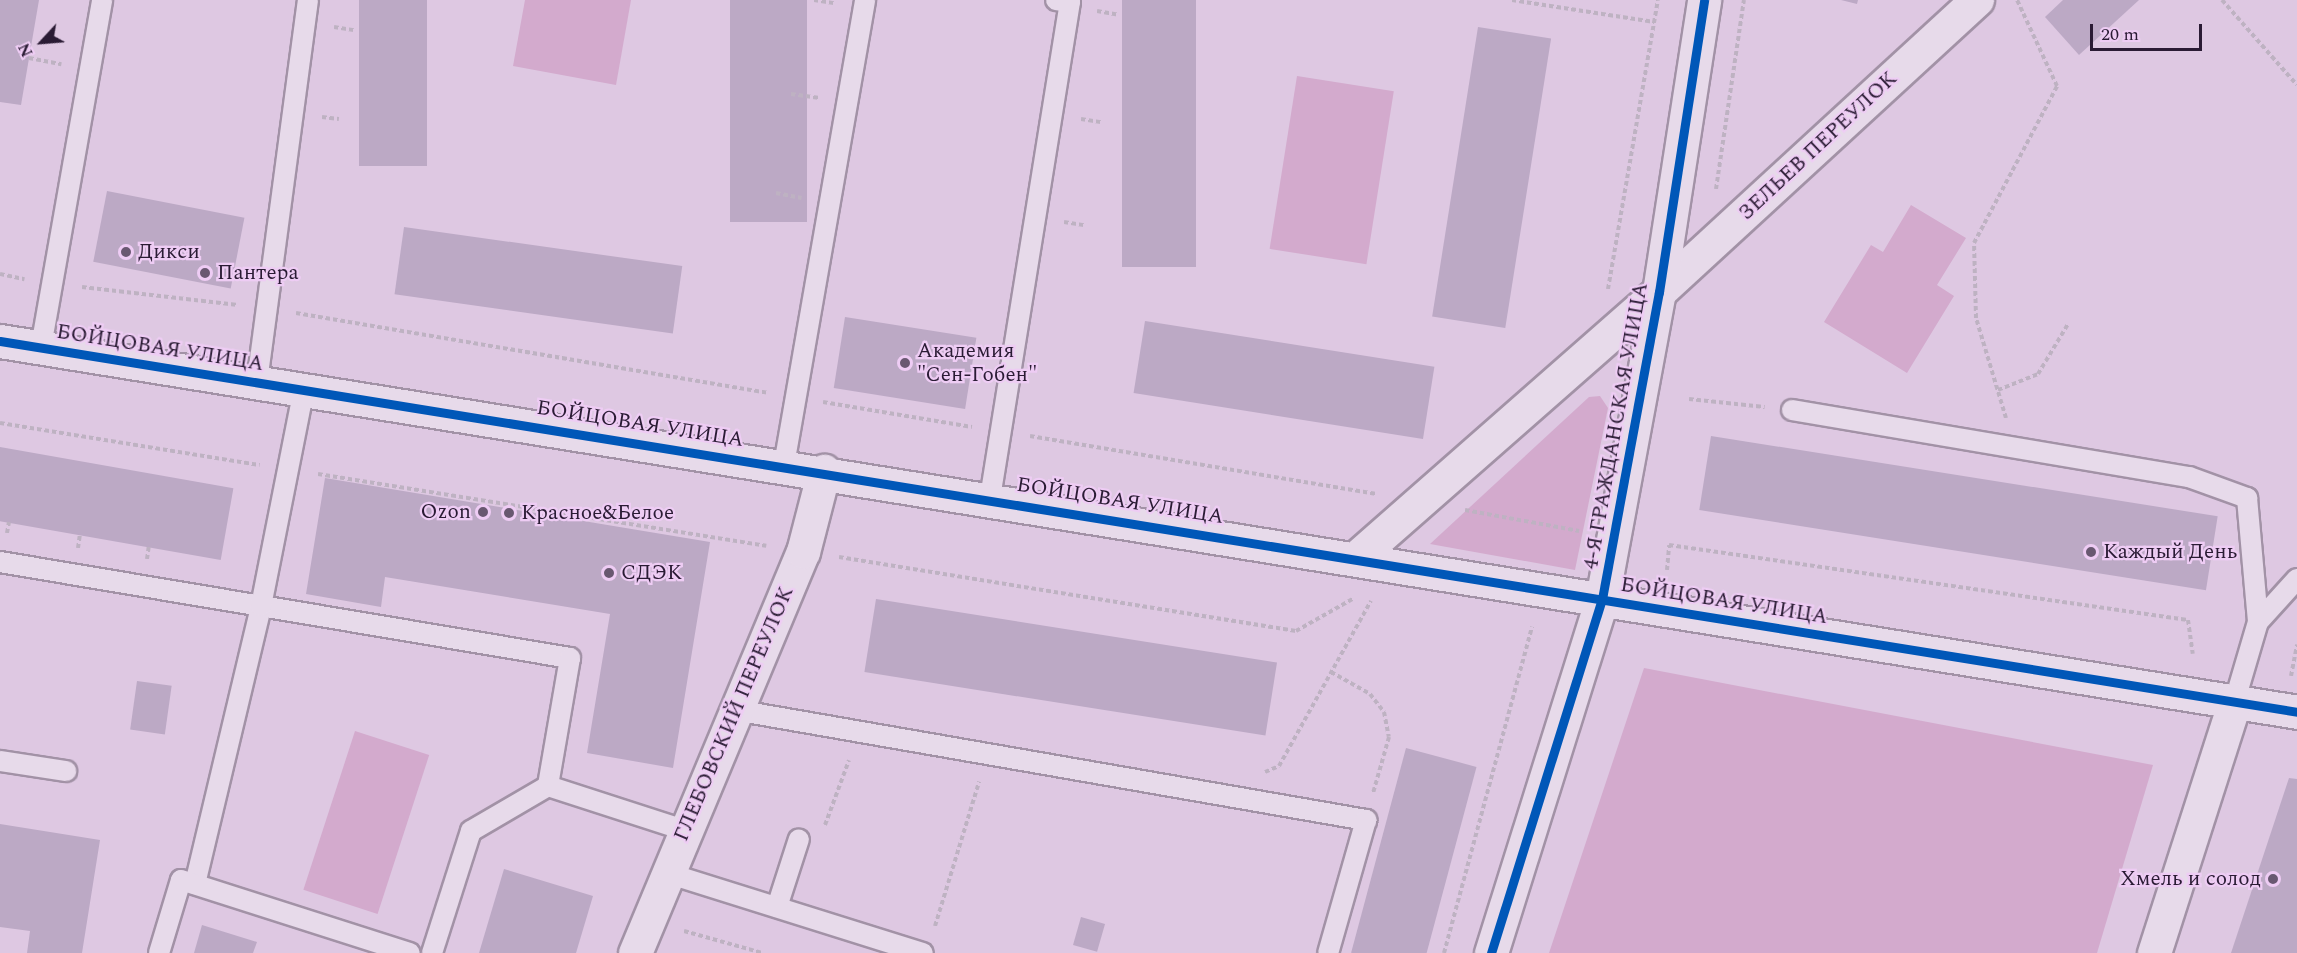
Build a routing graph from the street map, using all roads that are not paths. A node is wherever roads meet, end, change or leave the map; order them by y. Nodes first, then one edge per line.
1 (102, 0) edge
2 (308, 0) edge
3 (865, 0) edge
4 (1056, 0) edge
5 (1704, 0) edge
6 (1977, 0) edge
7 (1659, 292) junction
8 (0, 341) edge
9 (42, 347) junction
10 (257, 382) junction
11 (304, 389) junction
12 (1792, 410) road end
13 (784, 465) junction
14 (824, 471) junction
15 (990, 498) junction
16 (1358, 556) junction
17 (0, 562) edge
18 (2297, 579) edge
19 (1602, 599) junction
20 (261, 606) junction
21 (2258, 622) junction
22 (2235, 700) junction
23 (735, 710) junction
24 (2297, 712) edge
25 (0, 761) edge
26 (66, 771) dead end
27 (548, 786) junction
28 (684, 830) junction
29 (799, 839) road end
30 (667, 873) junction
31 (195, 884) junction
32 (777, 907) junction
33 (159, 953) edge
34 (410, 953) edge
35 (432, 953) edge
36 (635, 953) edge
37 (923, 953) edge
38 (1328, 953) edge
39 (1491, 953) edge
40 (2154, 953) edge

1 - 9 lane
2 - 10 lane
3 - 13 lane
4 - 15 lane
5 - 7 street, 4-Я ГРАЖДАНСКАЯ УЛИЦА
6 - 7 street, ЗЕЛЬЕВ ПЕРЕУЛОК
7 - 16 street, ЗЕЛЬЕВ ПЕРЕУЛОК
7 - 19 street, 4-Я ГРАЖДАНСКАЯ УЛИЦА
8 - 9 street, БОЙЦОВАЯ УЛИЦА
9 - 10 street, БОЙЦОВАЯ УЛИЦА
10 - 11 street, БОЙЦОВАЯ УЛИЦА
11 - 13 street, БОЙЦОВАЯ УЛИЦА
11 - 20 lane
12 - 21 lane
13 - 14 street, БОЙЦОВАЯ УЛИЦА
14 - 15 street, БОЙЦОВАЯ УЛИЦА
14 - 23 street, ГЛЕБОВСКИЙ ПЕРЕУЛОК
15 - 16 street, БОЙЦОВАЯ УЛИЦА
16 - 19 street, БОЙЦОВАЯ УЛИЦА
17 - 20 lane
18 - 21 lane
19 - 22 street, БОЙЦОВАЯ УЛИЦА
19 - 39 street, 4-Я ГРАЖДАНСКАЯ УЛИЦА
20 - 27 lane
20 - 31 lane
21 - 22 lane
22 - 24 street, БОЙЦОВАЯ УЛИЦА
22 - 40 street
23 - 28 street, ГЛЕБОВСКИЙ ПЕРЕУЛОК
23 - 38 lane
25 - 26 lane
27 - 28 lane
27 - 35 lane
28 - 30 street, ГЛЕБОВСКИЙ ПЕРЕУЛОК
29 - 32 lane
30 - 32 lane
30 - 36 street, ГЛЕБОВСКИЙ ПЕРЕУЛОК
31 - 33 lane
31 - 34 lane
32 - 37 lane

